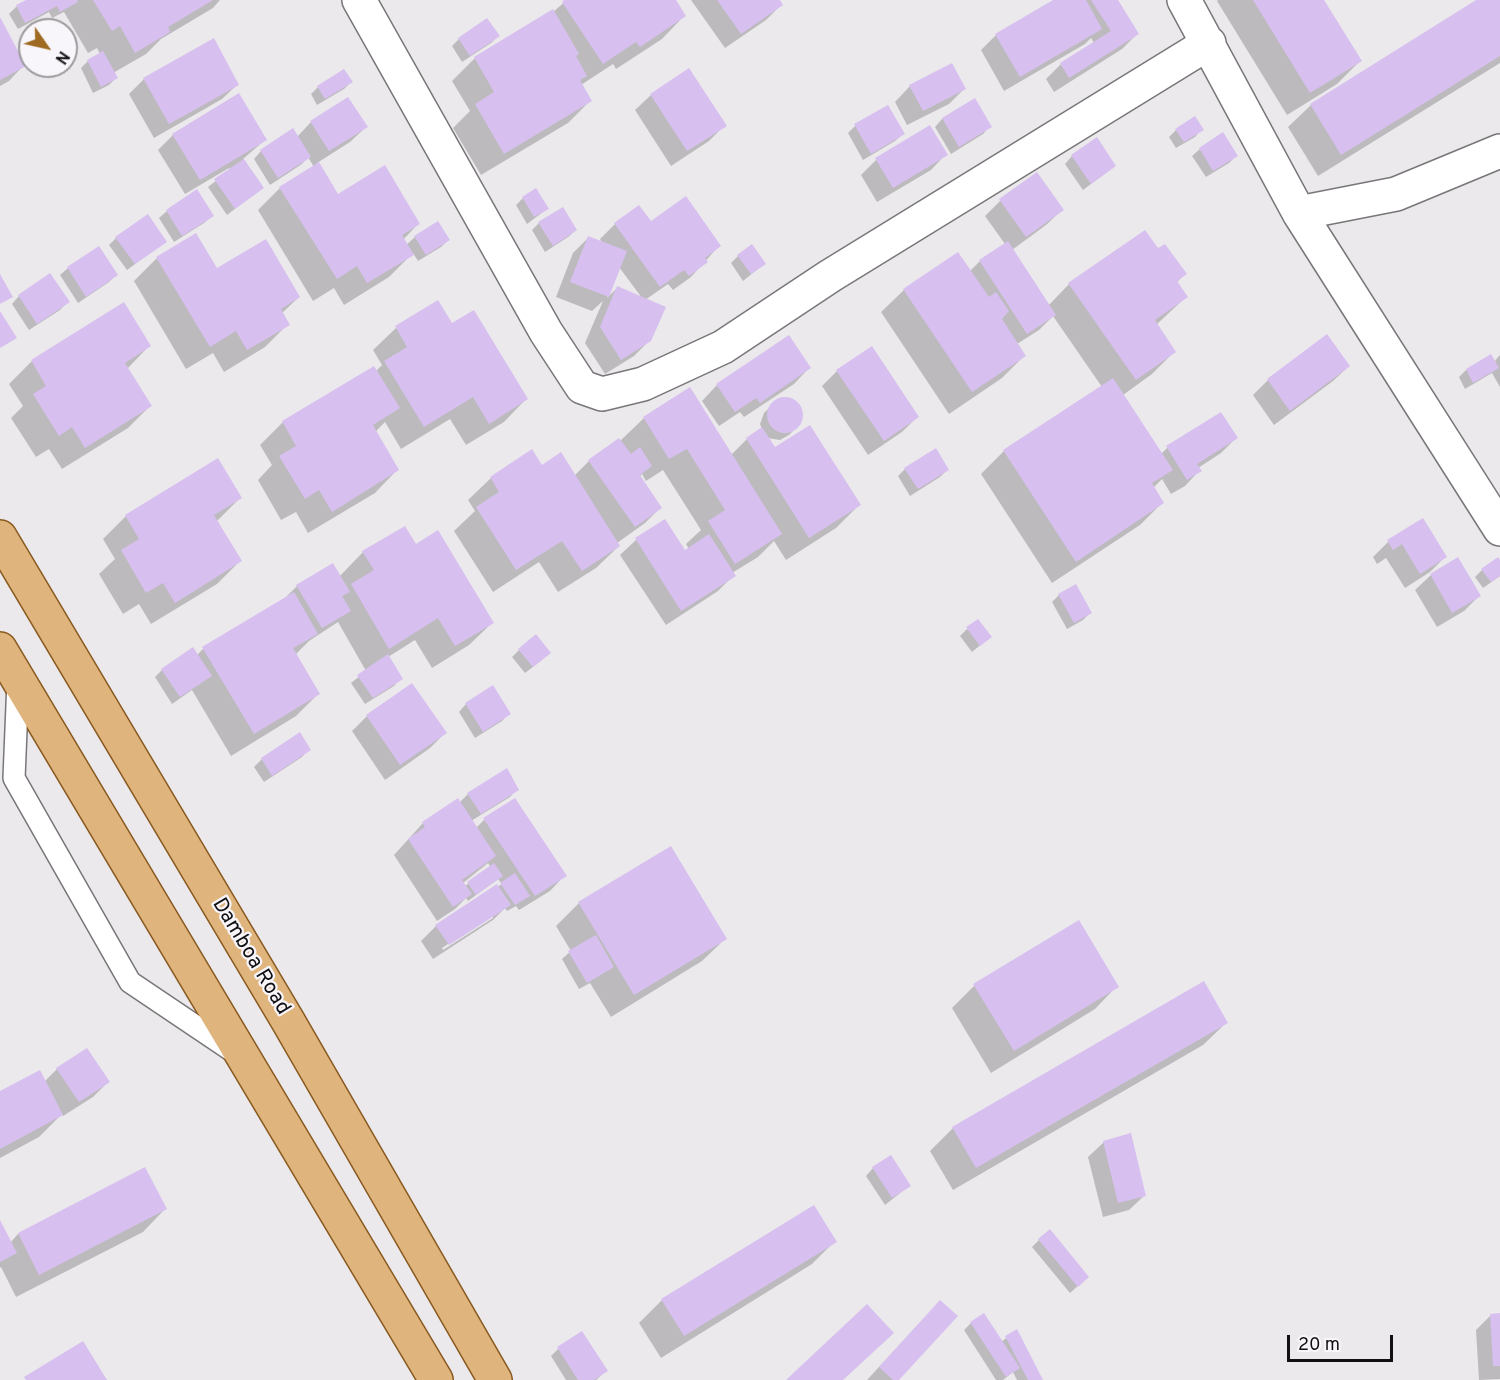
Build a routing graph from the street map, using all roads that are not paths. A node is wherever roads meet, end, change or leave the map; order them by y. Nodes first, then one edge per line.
1 (359, 0) edge
2 (1184, 0) edge
3 (1209, 44) junction
4 (1500, 151) edge
5 (1299, 213) junction
6 (1500, 529) edge
7 (0, 537) edge
8 (0, 650) edge
9 (18, 680) junction
10 (244, 1059) junction
11 (436, 1380) edge
12 (495, 1380) edge

1 - 3 street
2 - 3 street
3 - 5 street
4 - 5 street
5 - 6 street
7 - 12 main road, Damboa Road
8 - 9 main road
9 - 10 main road
9 - 10 lane
10 - 11 main road

